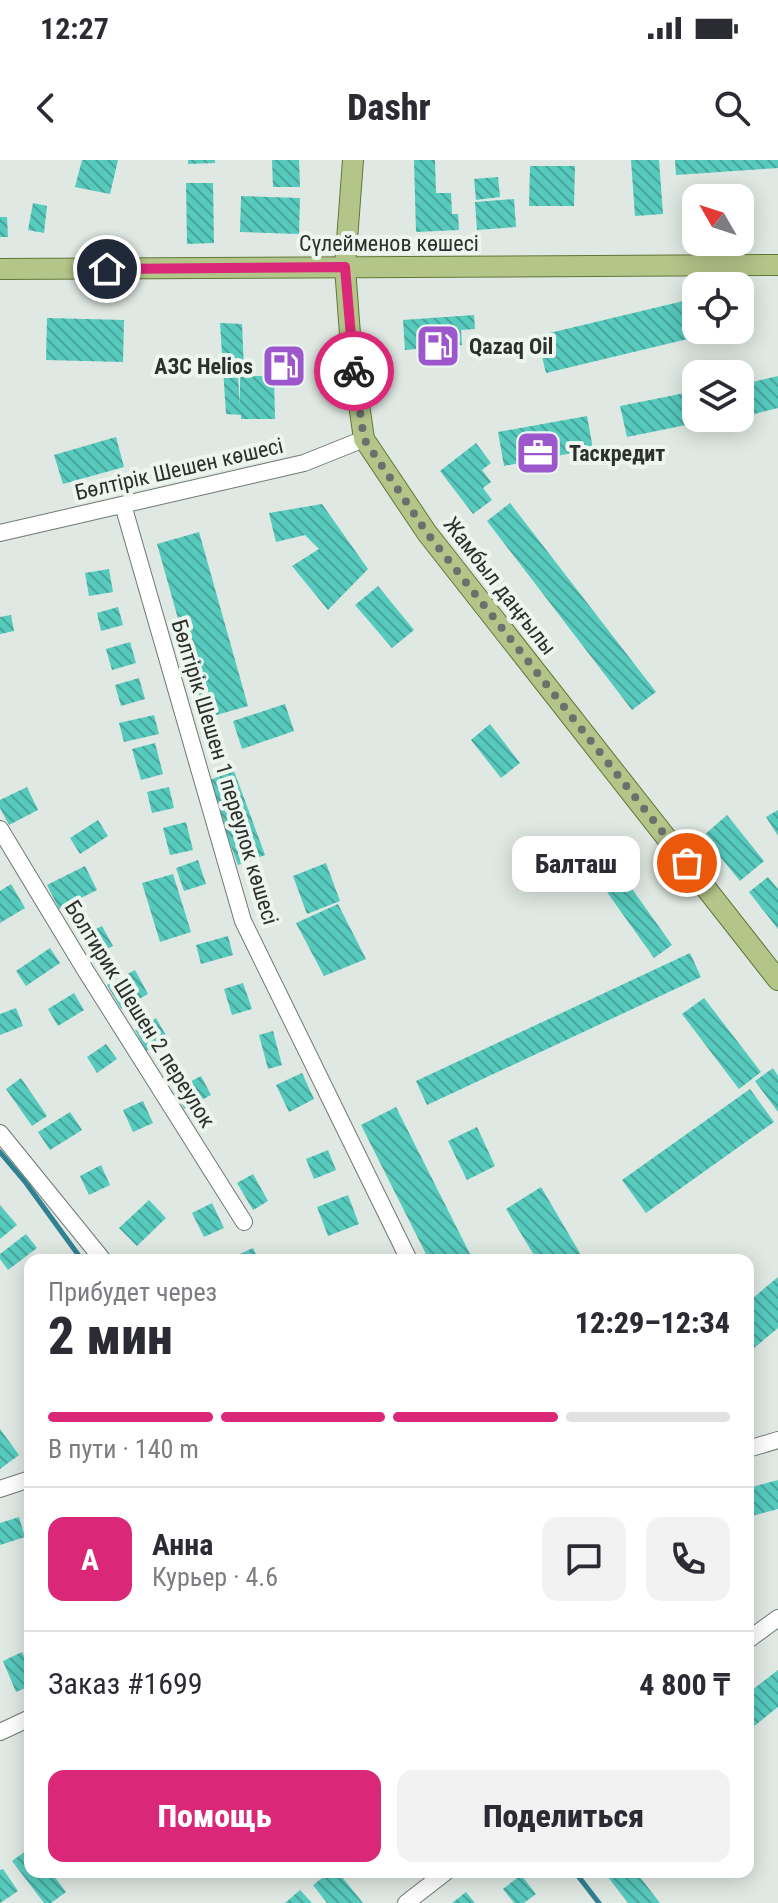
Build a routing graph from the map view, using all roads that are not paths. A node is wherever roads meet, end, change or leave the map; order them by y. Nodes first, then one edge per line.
1 (353, 160) edge
2 (778, 265) edge
3 (345, 267) junction
4 (0, 269) edge
5 (364, 439) junction
6 (123, 505) junction
7 (0, 533) edge
8 (0, 829) edge
9 (778, 980) edge
10 (0, 1133) edge
11 (244, 1222) dead end
12 (98, 1254) edge
13 (406, 1254) edge
14 (778, 1440) edge
15 (754, 1447) edge
16 (24, 1481) edge
17 (0, 1489) edge
18 (778, 1618) edge
19 (754, 1636) edge
20 (24, 1721) edge
21 (0, 1732) edge
22 (438, 1878) edge
23 (406, 1903) edge

1 - 3 main road, Жамбыл даңғылы
2 - 3 main road, Сүлейменов көшесі
3 - 4 main road, Сүлейменов көшесі
3 - 5 main road, Жамбыл даңғылы
5 - 6 street, Бөлтірік Шешен көшесі
5 - 9 main road, Жамбыл даңғылы
6 - 7 street, Бөлтірік Шешен көшесі
6 - 13 street, Бөлтірік Шешен 1 переулок көшесі
8 - 11 street, Болтирик Шешен 2 переулок
10 - 12 street
14 - 15 street
16 - 17 street
18 - 19 street
20 - 21 street
22 - 23 street

